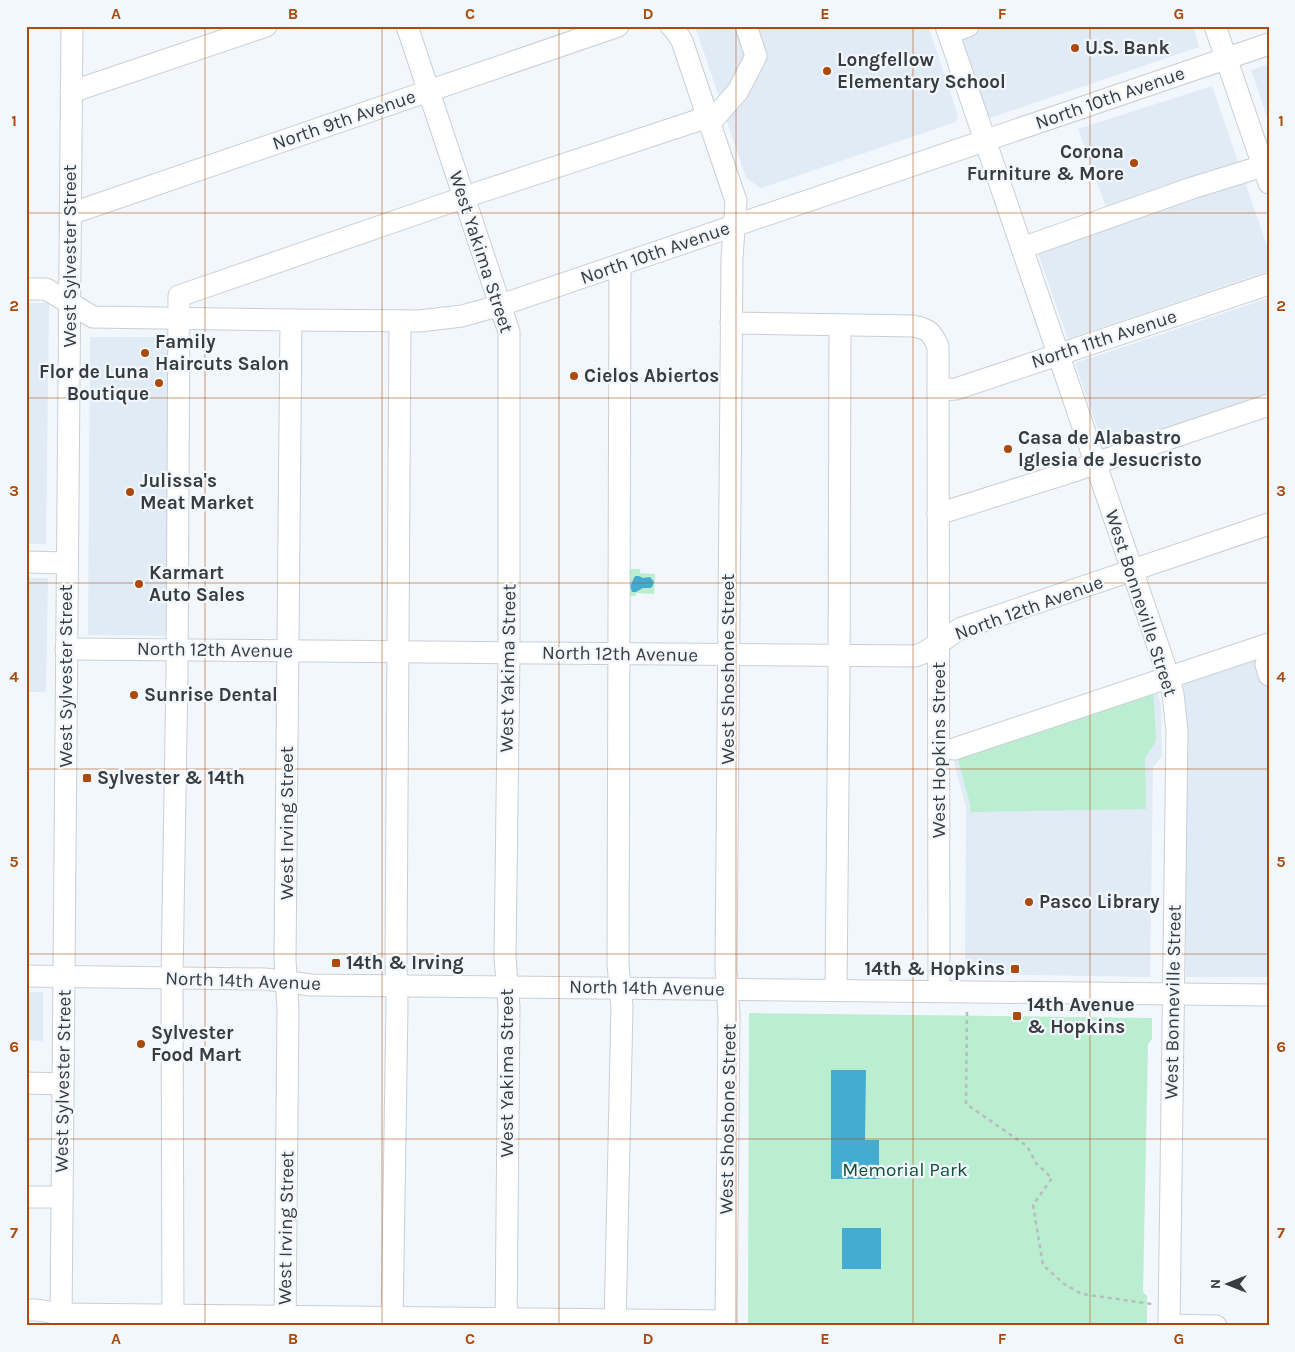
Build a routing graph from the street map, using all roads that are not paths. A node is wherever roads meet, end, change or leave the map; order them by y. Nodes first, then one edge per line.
1 (72, 26) edge
2 (266, 26) edge
3 (407, 26) edge
4 (618, 26) edge
5 (671, 26) edge
6 (746, 26) edge
7 (1215, 26) edge
8 (954, 28) edge
9 (572, 34) edge
10 (1269, 44) edge
11 (1226, 59) junction
12 (429, 91) junction
13 (71, 92) junction
14 (709, 120) junction
15 (986, 141) junction
16 (1266, 175) edge
17 (465, 197) junction
18 (70, 214) junction
19 (735, 226) junction
20 (1022, 248) junction
21 (620, 265) junction
22 (1269, 284) edge
23 (26, 289) edge
24 (69, 303) junction
25 (501, 305) junction
26 (179, 318) junction
27 (291, 320) junction
28 (400, 321) junction
29 (731, 323) junction
30 (840, 325) junction
31 (1058, 354) junction
32 (938, 390) junction
33 (1269, 405) edge
34 (1096, 463) junction
35 (938, 514) junction
36 (1269, 524) edge
37 (26, 562) edge
38 (67, 563) junction
39 (1132, 570) junction
40 (939, 645) junction
41 (66, 648) junction
42 (177, 650) junction
43 (288, 651) junction
44 (398, 652) junction
45 (509, 653) junction
46 (619, 654) junction
47 (729, 655) junction
48 (839, 656) junction
49 (1268, 661) edge
50 (1169, 678) junction
51 (954, 749) dead end
52 (26, 976) edge
53 (64, 976) junction
54 (172, 978) junction
55 (287, 981) junction
56 (396, 986) junction
57 (508, 987) junction
58 (620, 988) junction
59 (728, 989) junction
60 (836, 990) junction
61 (939, 991) junction
62 (1173, 994) junction
63 (1269, 995) edge
64 (26, 1084) edge
65 (63, 1084) junction
66 (26, 1197) edge
67 (62, 1197) junction
68 (26, 1310) edge
69 (61, 1320) edge
70 (173, 1320) edge
71 (285, 1321) edge
72 (392, 1322) edge
73 (506, 1322) edge
74 (615, 1323) edge
75 (726, 1324) edge
76 (1170, 1326) edge
77 (1216, 1326) edge

1 - 13 street, West Sylvester Street
2 - 13 street
3 - 12 street, West Yakima Street
4 - 9 street, North 9th Avenue
5 - 14 street, West Shoshone Street
6 - 14 street
7 - 11 street
8 - 15 street, West Bonneville Street
9 - 12 street, North 9th Avenue
10 - 11 street, North 10th Avenue
11 - 15 street, North 10th Avenue
11 - 16 street
12 - 17 street, West Yakima Street
12 - 18 street, North 9th Avenue
13 - 18 street, West Sylvester Street
14 - 17 street
14 - 19 street, West Shoshone Street
15 - 19 street, North 10th Avenue
15 - 20 street, West Bonneville Street
16 - 20 street
17 - 25 street, West Yakima Street
17 - 26 street
18 - 24 street, West Sylvester Street
19 - 21 street, North 10th Avenue
19 - 29 street, West Shoshone Street
20 - 31 street, West Bonneville Street
21 - 25 street, North 10th Avenue
21 - 46 street
22 - 31 street, North 11th Avenue
23 - 24 street, North 10th Avenue
24 - 26 street, North 10th Avenue
24 - 38 street, West Sylvester Street
25 - 28 street, North 10th Avenue
25 - 45 street, West Yakima Street
26 - 27 street, North 10th Avenue
26 - 42 street
27 - 28 street, North 10th Avenue
27 - 43 street, West Irving Street
28 - 44 street
29 - 30 street
29 - 47 street, West Shoshone Street
30 - 32 street, West Hopkins Street
30 - 48 street
31 - 32 street, North 11th Avenue
31 - 34 street, West Bonneville Street
32 - 35 street, West Hopkins Street
33 - 34 street
34 - 35 street
34 - 39 street, West Bonneville Street
35 - 40 street, West Hopkins Street
36 - 39 street, North 12th Avenue
37 - 38 street
38 - 41 street, West Sylvester Street
39 - 40 street, North 12th Avenue
39 - 50 street, West Bonneville Street
40 - 48 street, North 12th Avenue
40 - 61 street, West Hopkins Street
41 - 42 street, North 12th Avenue
41 - 53 street, West Sylvester Street
42 - 43 street, North 12th Avenue
42 - 54 street
43 - 44 street, North 12th Avenue
43 - 55 street, West Irving Street
44 - 45 street, North 12th Avenue
44 - 56 street
45 - 46 street, North 12th Avenue
45 - 57 street, West Yakima Street
46 - 47 street, North 12th Avenue
46 - 58 street
47 - 48 street, North 12th Avenue
47 - 59 street, West Shoshone Street
48 - 60 street
49 - 50 street
50 - 51 street
50 - 62 street, West Bonneville Street
52 - 53 street, North 14th Avenue
53 - 54 street, North 14th Avenue
53 - 65 street, West Sylvester Street
54 - 55 street, North 14th Avenue
54 - 70 street
55 - 56 street, North 14th Avenue
55 - 71 street, West Irving Street
56 - 57 street, North 14th Avenue
56 - 72 street
57 - 58 street, North 14th Avenue
57 - 73 street, West Yakima Street
58 - 59 street, North 14th Avenue
58 - 74 street
59 - 60 street, North 14th Avenue
59 - 75 street, West Shoshone Street
60 - 61 street, North 14th Avenue
61 - 62 street, North 14th Avenue
62 - 63 street, North 14th Avenue
62 - 76 street, West Bonneville Street
64 - 65 street
65 - 67 street, West Sylvester Street
66 - 67 street
67 - 69 street, West Sylvester Street
68 - 69 street
69 - 70 street
70 - 71 street
71 - 72 street
72 - 73 street
73 - 74 street
74 - 75 street
76 - 77 street

